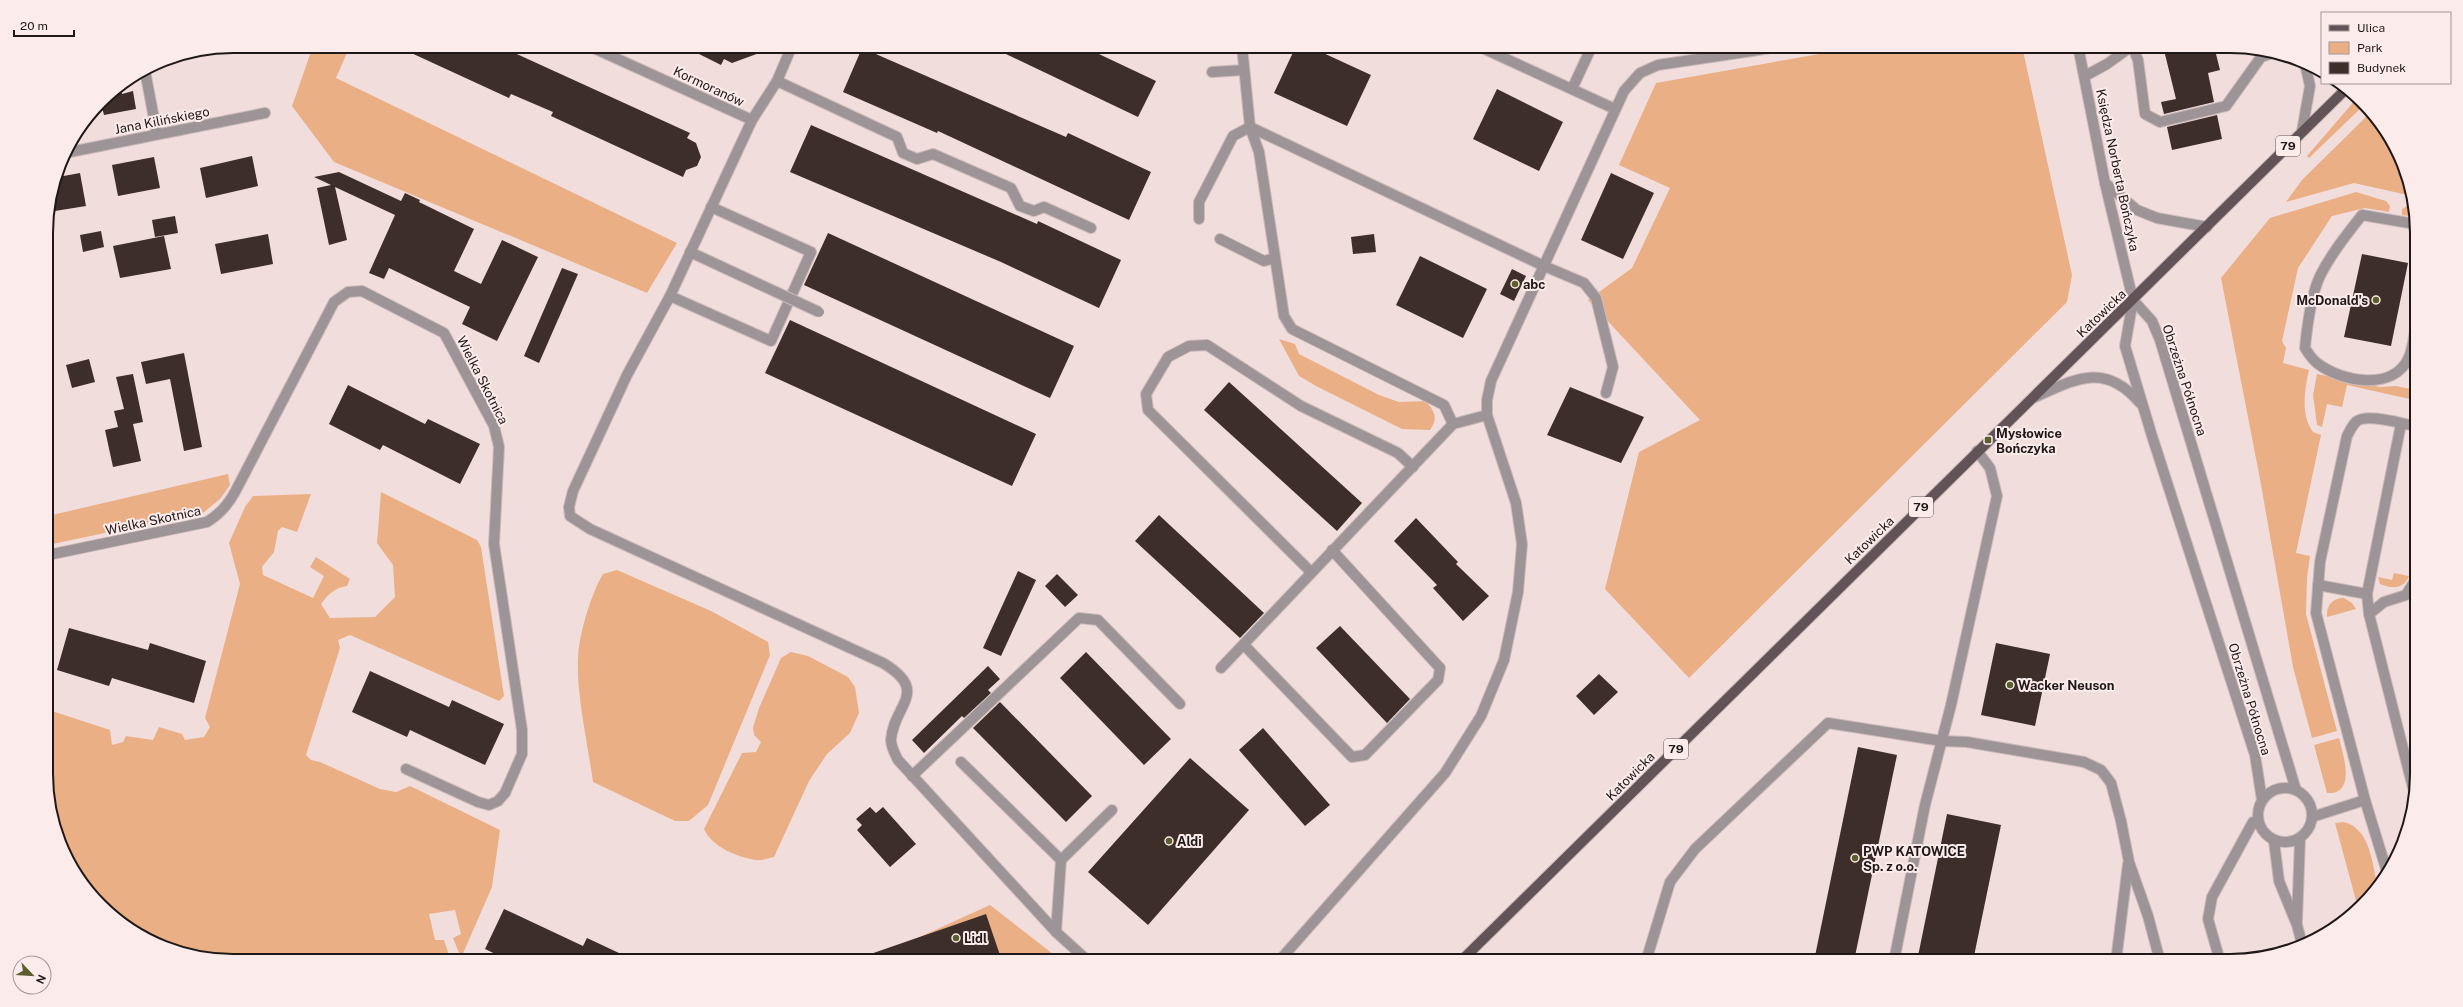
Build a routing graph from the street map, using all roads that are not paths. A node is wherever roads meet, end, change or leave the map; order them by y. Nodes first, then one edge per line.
1 (604, 53) edge
2 (789, 53) edge
3 (1243, 53) edge
4 (1493, 53) edge
5 (1589, 53) edge
6 (1724, 53) edge
7 (2080, 53) edge
8 (2122, 53) edge
9 (2135, 53) edge
10 (2265, 56) edge
11 (1244, 70) junction
12 (2306, 70) edge
13 (1212, 72) dead end
14 (146, 76) edge
15 (2085, 76) junction
16 (777, 81) junction
17 (1572, 89) junction
18 (2342, 93) edge
19 (1615, 109) junction
20 (265, 113) dead end
21 (752, 120) junction
22 (1250, 128) junction
23 (2302, 131) junction
24 (157, 134) junction
25 (73, 151) edge
26 (2105, 183) junction
27 (711, 207) junction
28 (1199, 219) dead end
29 (2410, 223) edge
30 (2207, 227) junction
31 (1091, 228) dead end
32 (1220, 239) dead end
33 (690, 252) junction
34 (1275, 258) junction
35 (1544, 266) junction
36 (670, 296) junction
37 (2133, 300) junction
38 (819, 312) dead end
39 (2410, 356) edge
40 (1606, 393) dead end
41 (2029, 400) junction
42 (2143, 408) junction
43 (1487, 415) junction
44 (1453, 424) junction
45 (2401, 424) junction
46 (2410, 425) edge
47 (1978, 451) junction
48 (1412, 467) junction
49 (1332, 550) junction
50 (53, 554) edge
51 (1311, 572) junction
52 (2318, 585) junction
53 (2410, 589) edge
54 (2367, 594) junction
55 (2369, 614) junction
56 (1244, 645) junction
57 (1221, 668) dead end
58 (1180, 704) dead end
59 (1942, 741) junction
60 (961, 762) dead end
61 (406, 769) dead end
62 (912, 776) junction
63 (2410, 776) edge
64 (2296, 790) junction
65 (2262, 800) junction
66 (2365, 800) junction
67 (1112, 810) dead end
68 (2312, 817) junction
69 (2259, 825) junction
70 (2300, 839) junction
71 (2274, 841) junction
72 (1060, 860) junction
73 (2129, 862) junction
74 (2387, 862) edge
75 (2297, 925) junction
76 (1056, 932) junction
77 (2301, 939) edge
78 (1080, 954) edge
79 (1285, 954) edge
80 (1468, 954) edge
81 (1648, 954) edge
82 (1895, 954) edge
83 (2117, 954) edge
84 (2158, 954) edge
85 (2218, 954) edge

1 - 21 street, Kormoranów
2 - 16 street
3 - 11 street
4 - 17 street
5 - 17 street
6 - 19 street
7 - 15 street, Księdza Norberta Bończyka
8 - 15 street
9 - 10 street
11 - 13 street
11 - 22 street
12 - 23 street
14 - 24 street
15 - 26 street, Księdza Norberta Bończyka
16 - 21 street
16 - 31 street
17 - 19 street
18 - 23 main road, Katowicka / 79
19 - 35 street
20 - 24 street, Jana Kilińskiego
21 - 27 street
22 - 28 street
22 - 34 street
22 - 35 street
23 - 30 main road, Katowicka / 79
24 - 25 street, Jana Kilińskiego
26 - 30 street
26 - 37 street, Księdza Norberta Bończyka
27 - 33 street
27 - 36 street
29 - 39 street
30 - 37 main road, Katowicka / 79
32 - 34 street
33 - 36 street
33 - 38 street, bridge
34 - 44 street
35 - 40 street
35 - 43 street
36 - 62 street
37 - 41 main road, Katowicka / 79
37 - 42 street, Obrzeżna Północna
37 - 64 street, Obrzeżna Północna
41 - 42 street
41 - 47 main road, Katowicka / 79
42 - 65 street, Obrzeżna Północna
43 - 44 street
43 - 79 street
44 - 48 street
45 - 46 street
45 - 52 street
45 - 54 street
47 - 59 street
47 - 80 main road, Katowicka / 79
48 - 49 street
48 - 51 street
49 - 51 street
49 - 56 street
50 - 61 street, Wielka Skotnica
51 - 56 street
52 - 54 street
52 - 66 street
53 - 55 street
54 - 55 street
55 - 63 street
56 - 57 street
58 - 62 street
59 - 73 street
59 - 81 street
59 - 82 street
60 - 72 street
62 - 76 street
64 - 65 street
64 - 68 street, Obrzeżna Północna
65 - 69 street, Obrzeżna Północna
66 - 68 street
66 - 74 street
67 - 72 street
68 - 70 street
69 - 71 street
69 - 85 street
70 - 71 street
70 - 75 street
71 - 75 street
72 - 76 street
73 - 83 street
73 - 84 street
75 - 77 street
76 - 78 street

